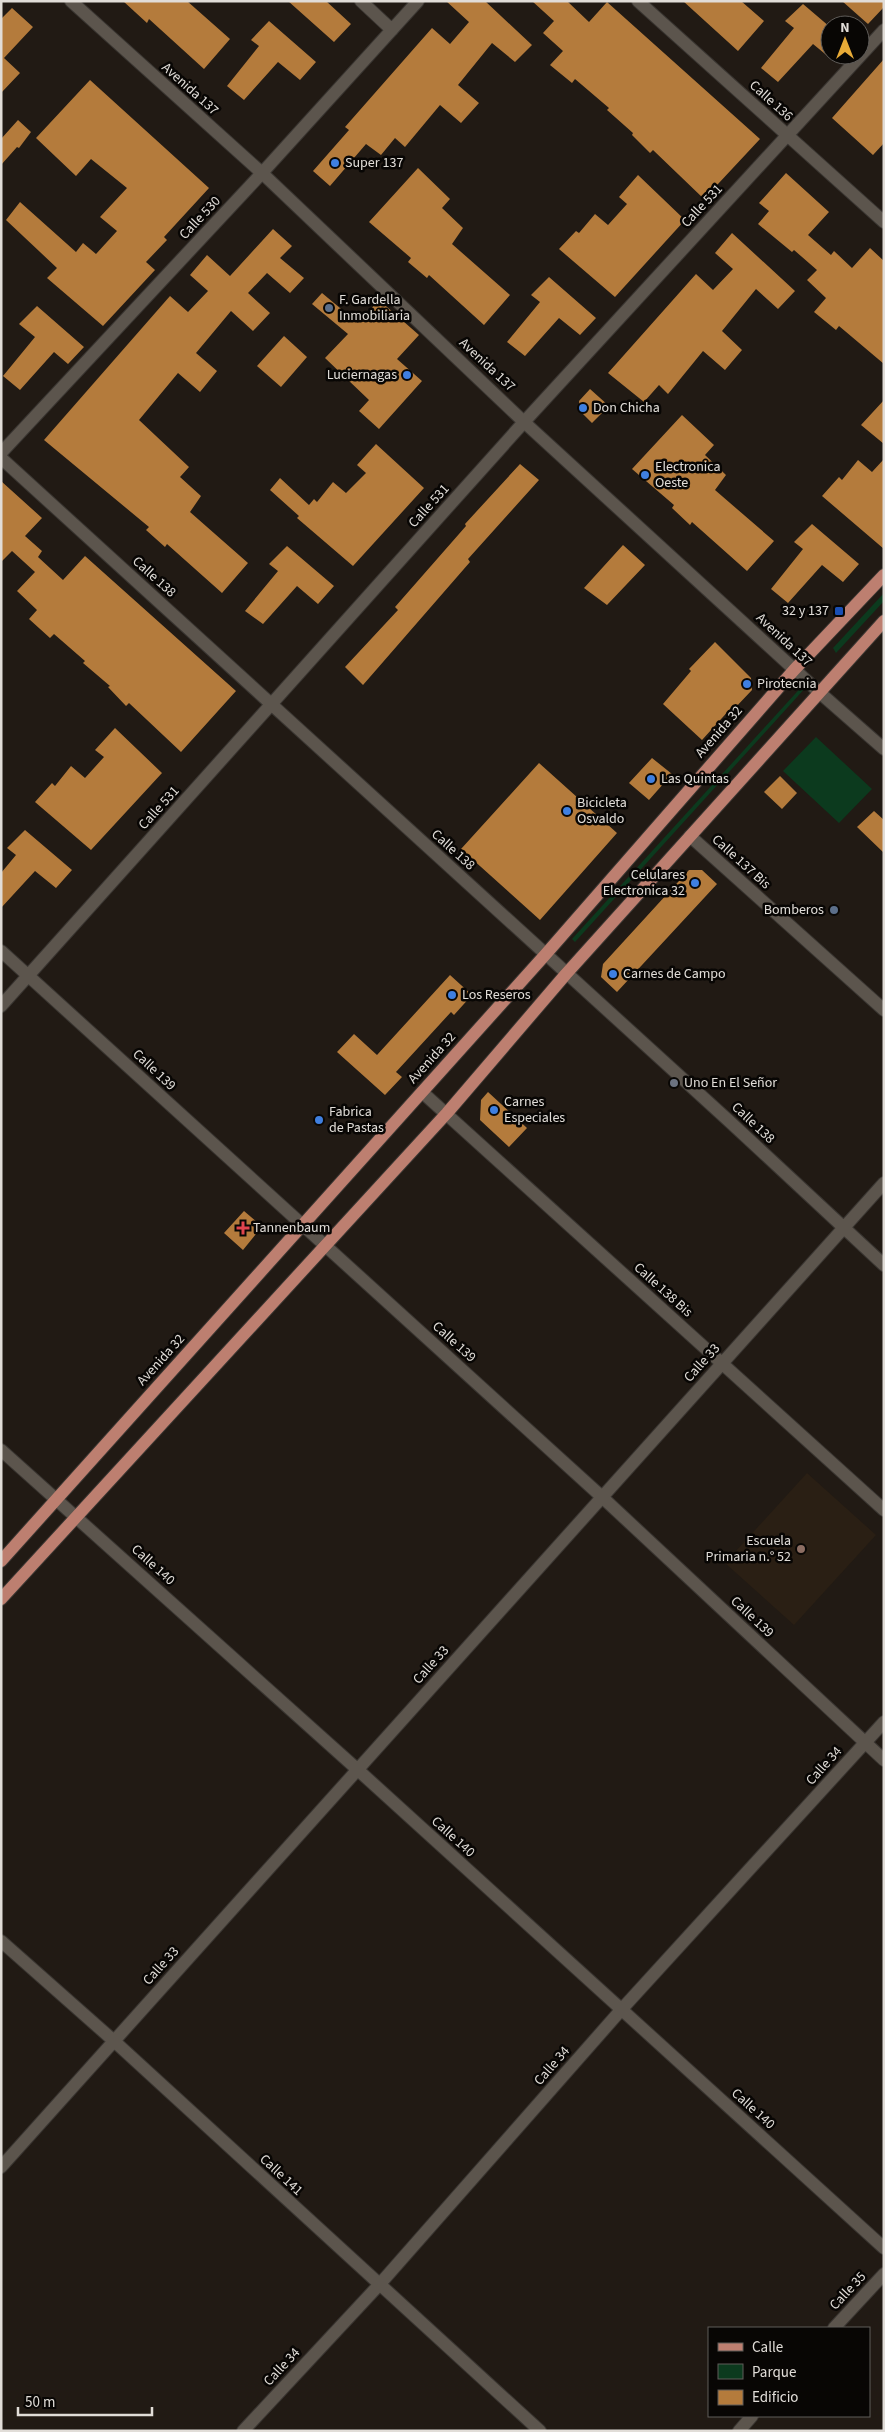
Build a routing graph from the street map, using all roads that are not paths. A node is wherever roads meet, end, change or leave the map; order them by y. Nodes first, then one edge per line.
1 (71, 1) edge
2 (361, 1) edge
3 (418, 1) edge
4 (638, 1) edge
5 (392, 30) junction
6 (884, 30) edge
7 (787, 136) junction
8 (262, 173) junction
9 (884, 222) edge
10 (524, 422) junction
11 (1, 453) edge
12 (1, 458) edge
13 (884, 576) edge
14 (884, 621) edge
15 (794, 670) junction
16 (819, 692) junction
17 (272, 704) junction
18 (884, 749) edge
19 (690, 836) junction
20 (1, 951) edge
21 (545, 955) junction
22 (566, 974) junction
23 (29, 976) junction
24 (1, 1006) edge
25 (884, 1010) edge
26 (422, 1092) junction
27 (447, 1112) junction
28 (884, 1183) edge
29 (302, 1226) junction
30 (843, 1229) junction
31 (326, 1246) junction
32 (884, 1265) edge
33 (721, 1364) junction
34 (1, 1450) edge
35 (602, 1497) junction
36 (56, 1499) junction
37 (884, 1510) edge
38 (76, 1516) junction
39 (1, 1561) edge
40 (1, 1599) edge
41 (884, 1722) edge
42 (866, 1743) junction
43 (884, 1760) edge
44 (358, 1770) junction
45 (1, 1942) edge
46 (621, 2010) junction
47 (114, 2041) junction
48 (1, 2167) edge
49 (884, 2248) edge
50 (884, 2274) edge
51 (379, 2285) junction
52 (835, 2327) edge
53 (751, 2417) edge
54 (243, 2431) edge
55 (540, 2431) edge
56 (738, 2431) edge

1 - 8 street, Avenida 137
2 - 5 street
3 - 5 street, Calle 530
4 - 7 street, Calle 136
5 - 8 street, Calle 530
6 - 7 street, Calle 531
7 - 9 street, Calle 136
7 - 10 street, Calle 531
8 - 10 street, Avenida 137
8 - 11 street, Calle 530
10 - 15 street, Avenida 137
10 - 17 street, Calle 531
12 - 17 street, Calle 138
13 - 15 main road, Avenida 32
14 - 16 main road
15 - 16 street, Avenida 137
15 - 21 main road, Avenida 32
16 - 18 street, Avenida 137
16 - 19 main road
17 - 21 street, Calle 138
17 - 23 street, Calle 531
19 - 22 main road
19 - 25 street, Calle 137 Bis
20 - 23 street, Calle 139
21 - 22 street, Calle 138
21 - 26 main road, Avenida 32
22 - 27 main road
22 - 30 street, Calle 138
23 - 24 street, Calle 531
23 - 29 street, Calle 139
26 - 27 street, Calle 138 Bis
26 - 29 main road, Avenida 32
27 - 31 main road
27 - 33 street, Calle 138 Bis
28 - 30 street, Calle 33
29 - 31 street, Calle 139
29 - 36 main road, Avenida 32
30 - 32 street, Calle 138
30 - 33 street, Calle 33
31 - 35 street, Calle 139
31 - 38 main road
33 - 35 street, Calle 33
33 - 37 street, Calle 138 Bis
34 - 36 street, Calle 140
35 - 42 street, Calle 139
35 - 44 street, Calle 33
36 - 38 street, Calle 140
36 - 39 main road, Avenida 32
38 - 40 main road
38 - 44 street, Calle 140
41 - 42 street, Calle 34
42 - 43 street, Calle 139
42 - 46 street, Calle 34
44 - 46 street, Calle 140
44 - 47 street, Calle 33
45 - 47 street, Calle 141
46 - 49 street, Calle 140
46 - 51 street, Calle 34
47 - 48 street, Calle 33
47 - 51 street, Calle 141
50 - 52 street, Calle 35
51 - 54 street, Calle 34
51 - 55 street, Calle 141
53 - 56 street

